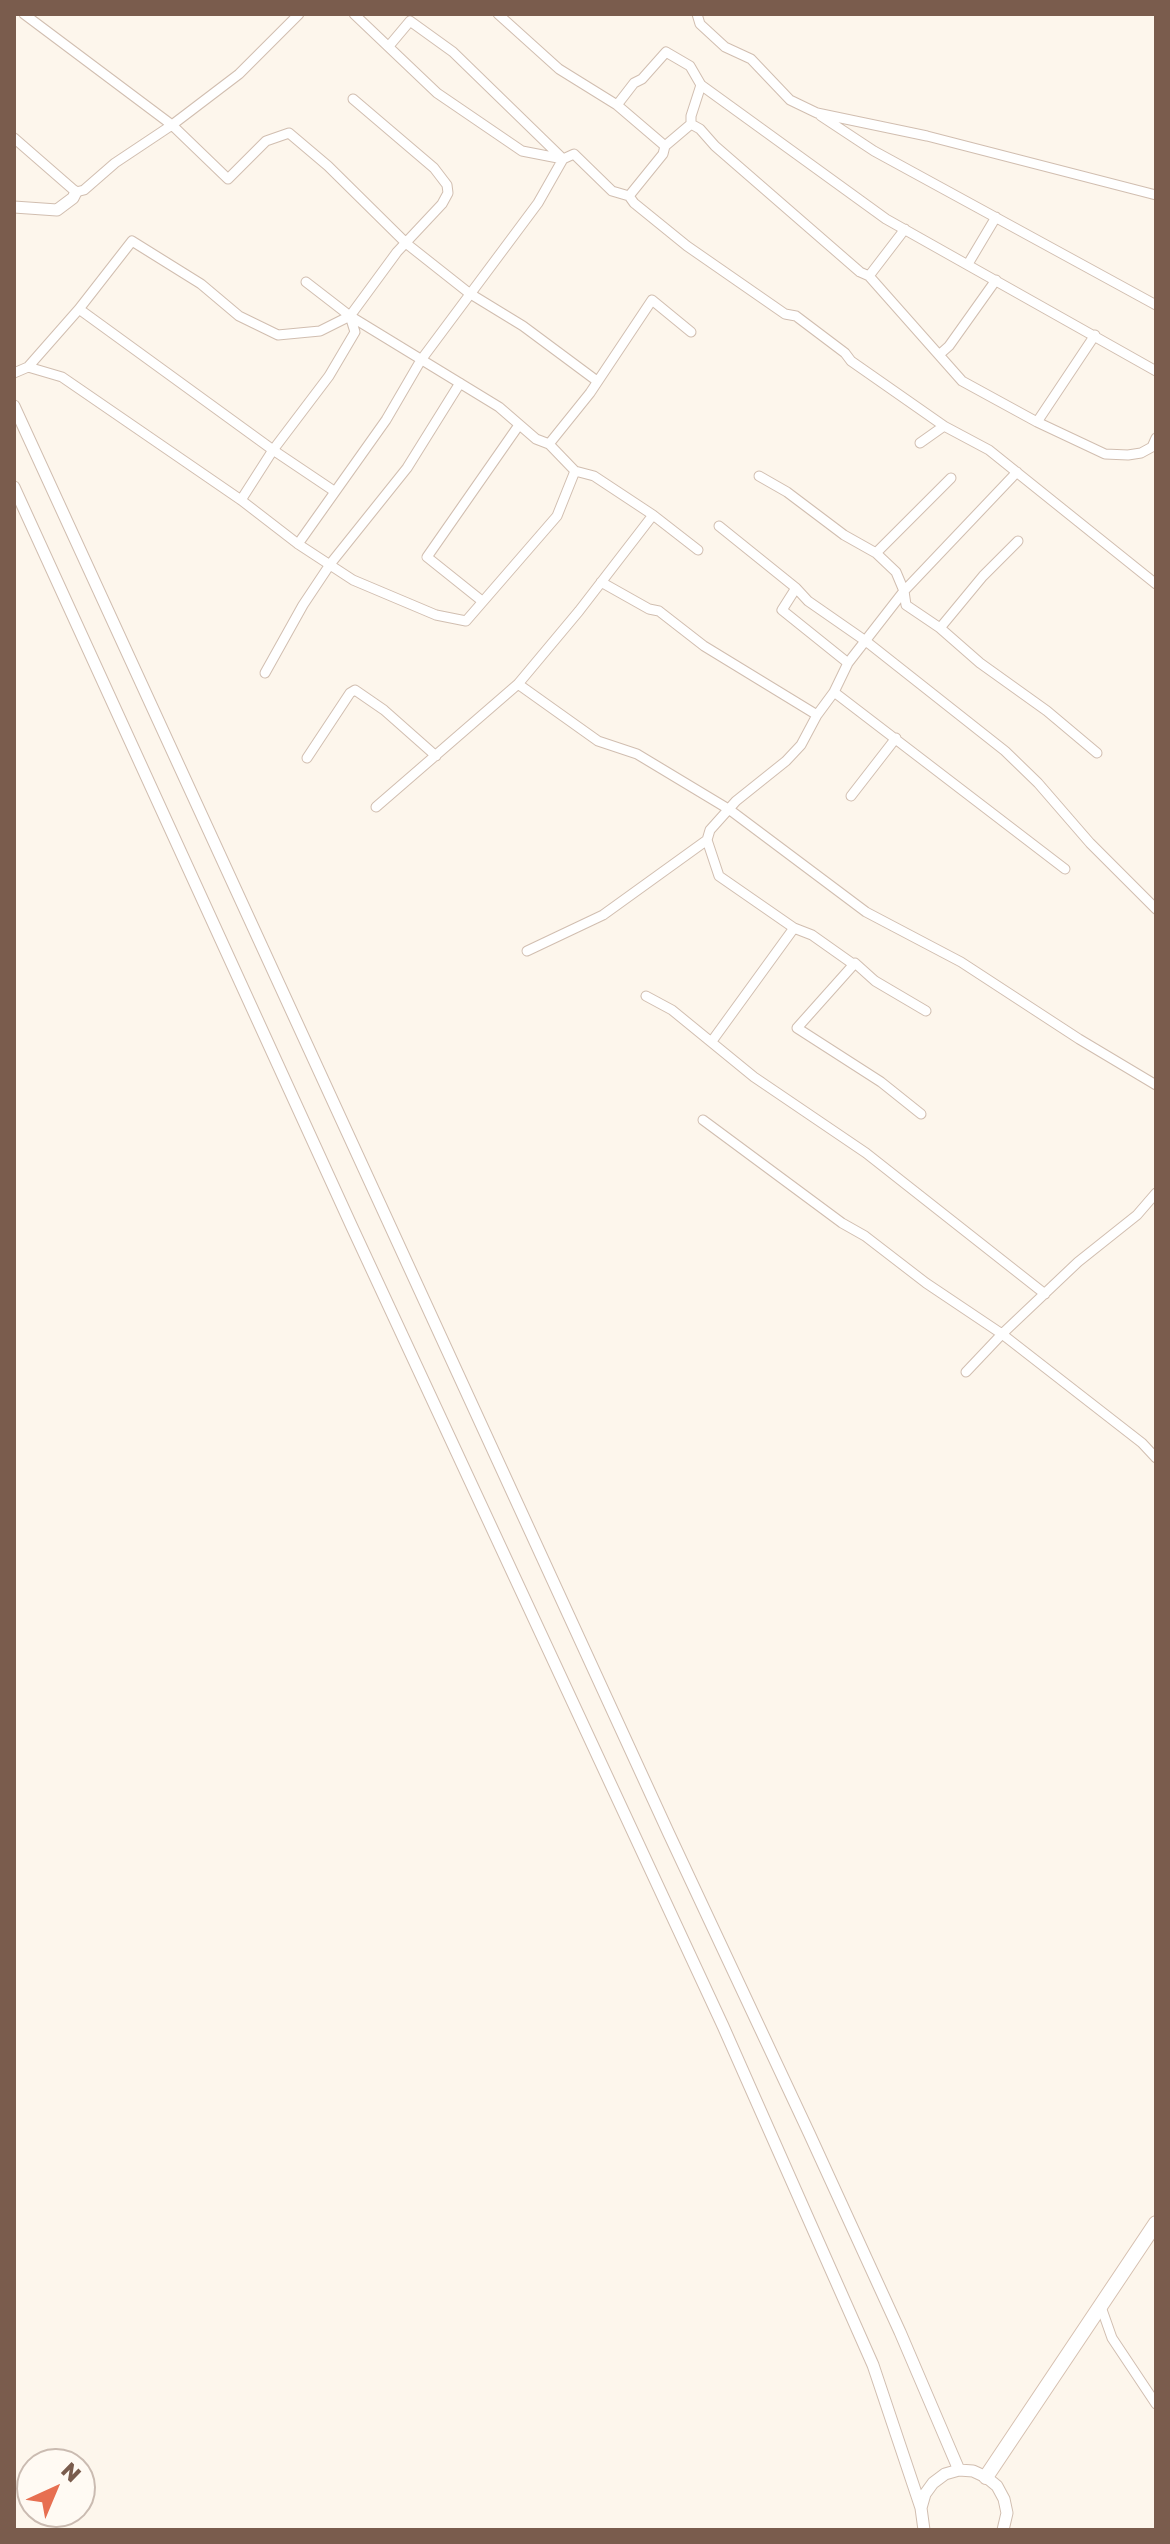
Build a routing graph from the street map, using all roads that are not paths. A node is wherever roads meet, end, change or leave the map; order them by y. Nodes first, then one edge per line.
1 (24, 14) edge
2 (299, 14) edge
3 (354, 14) edge
4 (498, 14) edge
5 (697, 14) edge
6 (389, 46) junction
7 (701, 85) junction
8 (353, 99) dead end
9 (617, 105) junction
10 (817, 113) junction
11 (691, 124) junction
12 (172, 125) junction
13 (14, 138) edge
14 (665, 146) junction
15 (563, 159) junction
16 (76, 192) junction
17 (1156, 195) edge
18 (629, 196) junction
19 (14, 207) edge
20 (996, 217) junction
21 (905, 229) junction
22 (407, 244) junction
23 (968, 264) junction
24 (869, 276) junction
25 (996, 280) junction
26 (306, 282) dead end
27 (469, 293) junction
28 (1156, 305) edge
29 (79, 309) junction
30 (350, 316) junction
31 (691, 332) dead end
32 (1095, 335) junction
33 (940, 354) junction
34 (421, 360) junction
35 (28, 367) junction
36 (1156, 371) edge
37 (14, 373) edge
38 (597, 381) junction
39 (460, 383) junction
40 (14, 406) edge
41 (1037, 422) junction
42 (519, 425) junction
43 (944, 426) junction
44 (27, 433) junction
45 (14, 438) edge
46 (920, 443) dead end
47 (549, 444) junction
48 (1155, 445) edge
49 (273, 450) junction
50 (575, 471) junction
51 (1017, 472) junction
52 (759, 476) dead end
53 (951, 478) dead end
54 (14, 487) edge
55 (334, 491) junction
56 (241, 500) junction
57 (653, 515) junction
58 (719, 526) dead end
59 (1018, 541) dead end
60 (298, 544) junction
61 (698, 550) dead end
62 (876, 553) junction
63 (331, 563) junction
64 (601, 582) junction
65 (1156, 584) edge
66 (796, 588) junction
67 (904, 591) junction
68 (482, 601) junction
69 (940, 628) junction
70 (867, 642) junction
71 (848, 663) junction
72 (265, 673) dead end
73 (518, 684) junction
74 (834, 692) junction
75 (817, 715) junction
76 (896, 738) junction
77 (1097, 753) dead end
78 (436, 756) junction
79 (307, 758) dead end
80 (851, 796) dead end
81 (376, 807) dead end
82 (730, 810) junction
83 (707, 840) junction
84 (1065, 869) dead end
85 (1156, 909) edge
86 (794, 928) junction
87 (527, 951) dead end
88 (853, 964) junction
89 (646, 996) dead end
90 (926, 1011) dead end
91 (712, 1041) junction
92 (1156, 1085) edge
93 (921, 1114) dead end
94 (703, 1120) dead end
95 (1156, 1193) edge
96 (1045, 1294) junction
97 (1002, 1334) junction
98 (966, 1372) dead end
99 (1156, 1458) edge
100 (1156, 2223) edge
101 (1100, 2304) junction
102 (1156, 2404) edge
103 (959, 2470) junction
104 (986, 2477) junction
105 (921, 2508) junction
106 (1005, 2529) edge
107 (924, 2530) edge

1 - 12 street
2 - 12 street
3 - 6 street
4 - 9 street
5 - 10 street
6 - 15 street
6 - 15 street
7 - 9 street
7 - 11 street
7 - 21 street
8 - 22 street
9 - 14 street
10 - 17 street
10 - 20 street
11 - 14 street
11 - 24 street
12 - 16 street
12 - 22 street
13 - 16 street
14 - 18 street
15 - 18 street
15 - 27 street
16 - 19 street
18 - 43 street
20 - 23 street
20 - 28 street
21 - 23 street
21 - 24 street
22 - 27 street
22 - 30 street
23 - 25 street
24 - 33 street
25 - 32 street
25 - 33 street
26 - 30 street
27 - 34 street
27 - 38 street
29 - 30 street
29 - 35 street
29 - 49 street
30 - 34 street
30 - 49 street
31 - 38 street
32 - 36 street
32 - 41 street
33 - 41 street
34 - 39 street
34 - 55 street
35 - 37 street
35 - 56 street
38 - 47 street
39 - 42 street
39 - 63 street
40 - 44 street
41 - 48 street
42 - 47 street
42 - 68 street
43 - 46 street
43 - 51 street
44 - 45 street
44 - 103 street
47 - 50 street
49 - 55 street
49 - 56 street
50 - 57 street
50 - 68 street
51 - 65 street
51 - 67 street
52 - 62 street
53 - 62 street
54 - 105 street
55 - 60 street
56 - 60 street
57 - 61 street
57 - 64 street
58 - 66 street
59 - 69 street
60 - 63 street
62 - 67 street
63 - 68 street
63 - 72 street
64 - 73 street
64 - 75 street
66 - 70 street
66 - 71 street
67 - 69 street
67 - 70 street
69 - 77 street
70 - 71 street
70 - 85 street
71 - 74 street
73 - 78 street
73 - 82 street
74 - 75 street
74 - 76 street
75 - 82 street
76 - 80 street
76 - 84 street
78 - 79 street
78 - 81 street
82 - 83 street
82 - 92 street
83 - 86 street
83 - 87 street
86 - 88 street
86 - 91 street
88 - 90 street
88 - 93 street
89 - 91 street
91 - 96 street
94 - 97 street
95 - 96 street
96 - 97 street
97 - 98 street
97 - 99 street
100 - 101 main road
101 - 102 street
101 - 104 main road
103 - 104 street
103 - 105 street
104 - 106 street
105 - 107 street

